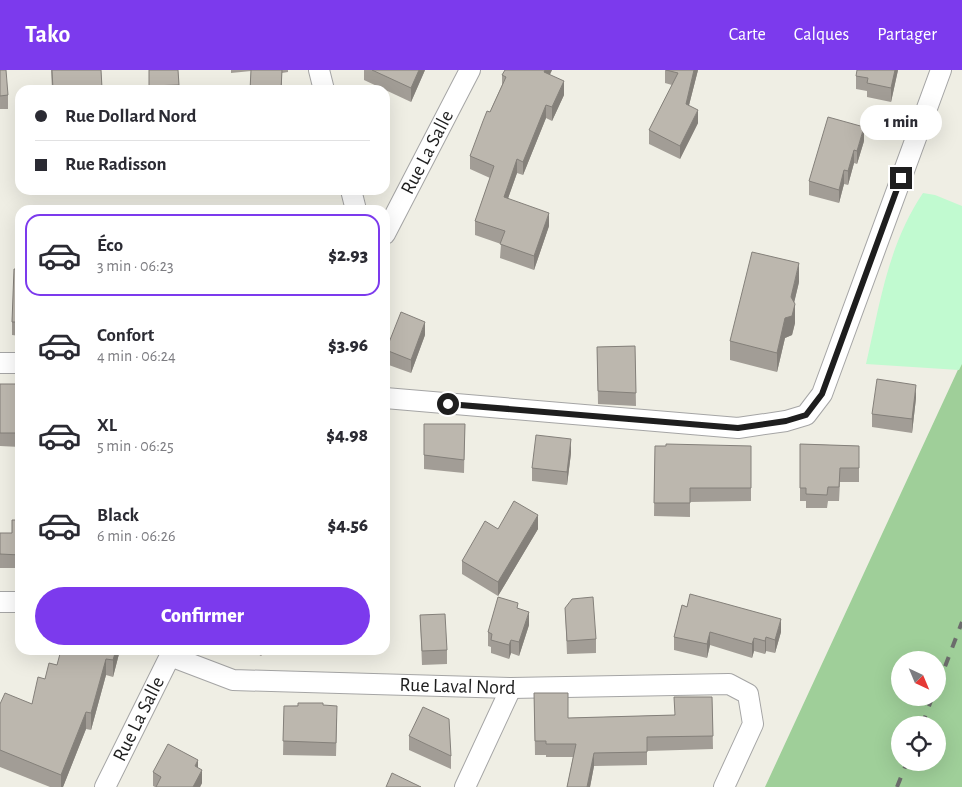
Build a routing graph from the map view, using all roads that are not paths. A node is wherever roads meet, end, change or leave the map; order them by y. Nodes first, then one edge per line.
1 (319, 70) edge
2 (470, 70) edge
3 (941, 70) edge
4 (323, 85) edge
5 (390, 224) edge
6 (0, 363) edge
7 (15, 363) edge
8 (390, 398) edge
9 (0, 602) edge
10 (15, 602) edge
11 (171, 655) edge
12 (177, 655) edge
13 (511, 688) junction
14 (105, 787) edge
15 (465, 787) edge
16 (724, 787) edge

1 - 4 street
2 - 5 street, Rue La Salle
3 - 8 street
6 - 7 street
9 - 10 street
11 - 14 street, Rue La Salle
12 - 13 street, Rue Laval Nord
13 - 15 street
13 - 16 street, Rue Laval Nord

